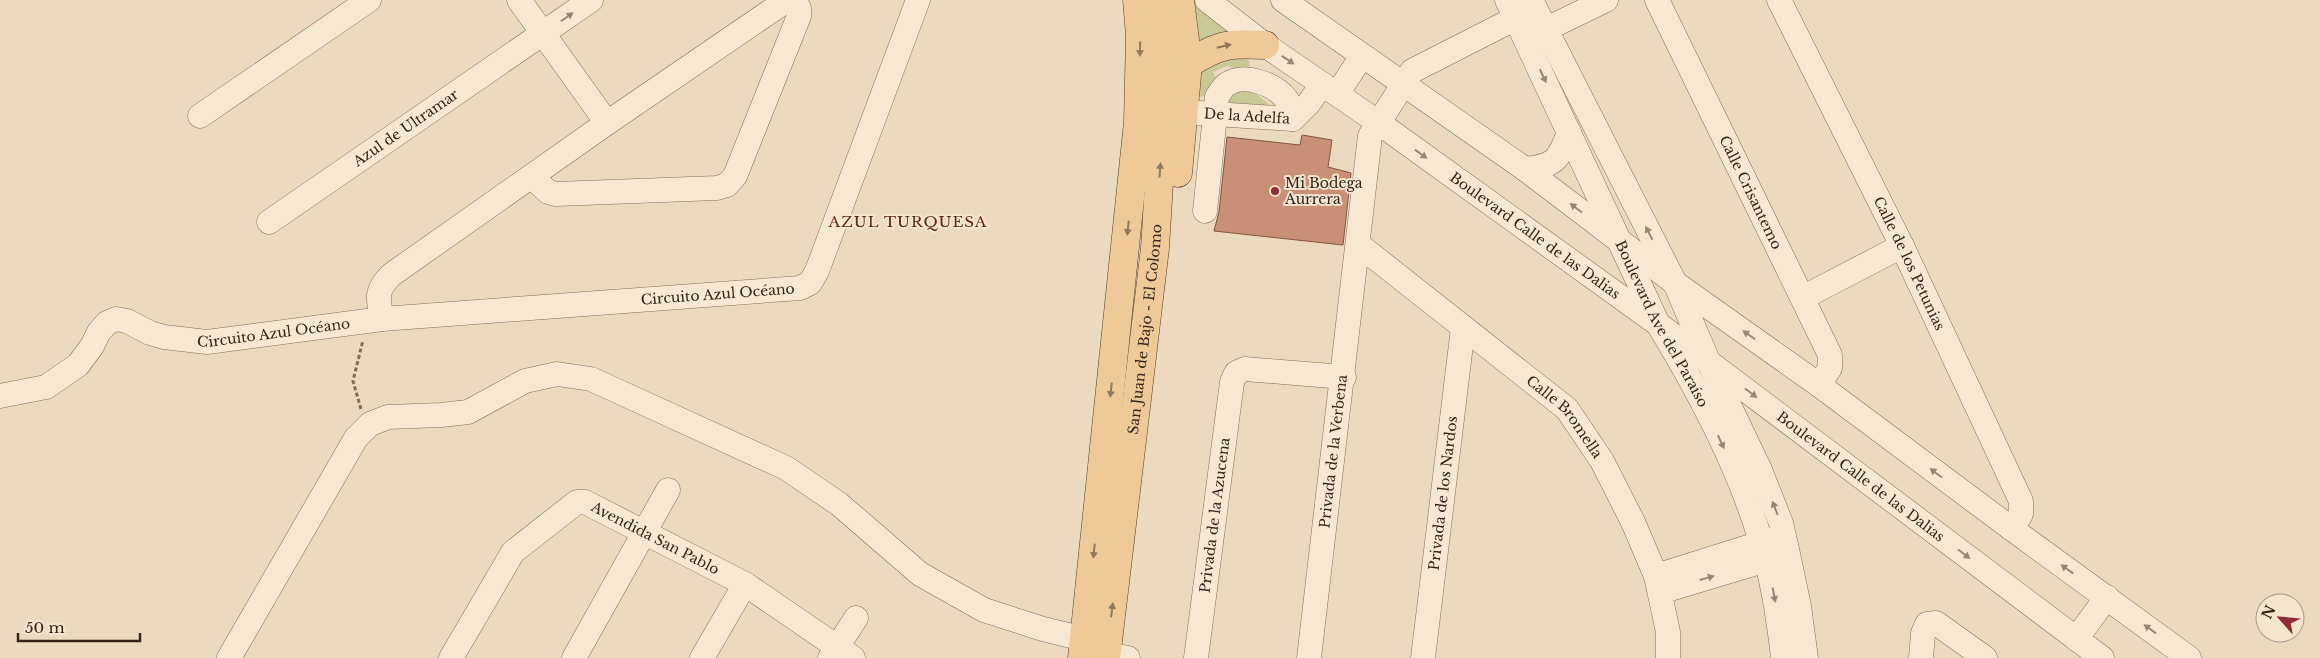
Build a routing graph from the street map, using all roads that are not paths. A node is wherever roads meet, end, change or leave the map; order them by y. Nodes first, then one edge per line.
1 (369, 0) edge
2 (519, 0) edge
3 (562, 0) edge
4 (591, 0) edge
5 (787, 0) edge
6 (793, 0) edge
7 (918, 0) edge
8 (1137, 0) edge
9 (1159, 0) edge
10 (1180, 0) edge
11 (1207, 0) edge
12 (1283, 0) edge
13 (1531, 0) edge
14 (1606, 0) edge
15 (1657, 0) edge
16 (1778, 0) edge
17 (1511, 9) edge
18 (538, 27) junction
19 (1536, 34) junction
20 (1265, 45) junction
21 (1362, 56) junction
22 (1188, 64) junction
23 (1404, 84) junction
24 (1329, 89) junction
25 (1184, 110) junction
26 (1214, 115) junction
27 (200, 116) dead end
28 (1293, 119) junction
29 (607, 123) junction
30 (1379, 123) junction
31 (1569, 132) junction
32 (1525, 169) junction
33 (532, 177) junction
34 (1205, 211) dead end
35 (1622, 243) junction
36 (1358, 245) junction
37 (1902, 246) junction
38 (1675, 283) junction
39 (1804, 297) junction
40 (1688, 314) junction
41 (1654, 315) junction
42 (382, 319) junction
43 (1463, 328) junction
44 (1708, 361) junction
45 (1344, 377) junction
46 (1819, 385) junction
47 (0, 396) edge
48 (1132, 446) junction
49 (668, 490) dead end
50 (2012, 529) junction
51 (645, 533) junction
52 (1775, 548) junction
53 (745, 584) junction
54 (1658, 584) junction
55 (2107, 597) junction
56 (856, 618) dead end
57 (2076, 639) junction
58 (1098, 653) edge
59 (840, 654) edge
60 (228, 658) edge
61 (451, 658) edge
62 (574, 658) edge
63 (702, 658) edge
64 (1196, 658) edge
65 (1309, 658) edge
66 (1423, 658) edge
67 (1668, 658) edge
68 (1782, 658) edge
69 (1806, 658) edge
70 (1921, 658) edge
71 (1985, 658) edge
72 (2102, 658) edge
73 (2189, 658) edge

1 - 27 street
2 - 18 street
3 - 18 street
18 -> 4 street
5 - 29 street
6 - 33 street
7 - 42 street, Circuito Azul Océano
8 -> 58 main road, San Juan de Bajo - El Colomo
48 -> 9 main road, San Juan de Bajo - El Colomo
10 - 22 main road
11 - 20 street, Boulevard Calle de las Dalias
12 - 21 street
13 - 19 street, Boulevard Ave del Paraíso
14 - 19 street
15 - 39 street, Calle Crisantemo
16 - 37 street, Calle de los Petunias
17 - 19 street, Boulevard Ave del Paraíso
17 - 23 street, Privada de la Verbena
18 - 18 street, Azul de Ultramar
18 - 29 street
19 -> 31 street, Boulevard Ave del Paraíso
38 -> 19 street, Boulevard Ave del Paraíso
22 -> 20 main road
20 -> 24 street, Boulevard Calle de las Dalias
21 - 23 street
21 - 24 street, De la Adelfa
22 - 25 main road
23 - 30 street, Privada de la Verbena
23 - 32 street
24 - 28 street, De la Adelfa
24 - 30 street, Boulevard Calle de las Dalias
25 - 26 street, De la Adelfa
25 - 48 main road
26 - 28 street, De la Adelfa
26 - 28 street
26 - 34 street
29 - 33 street
30 - 36 street, Privada de la Verbena
30 -> 41 street, Boulevard Calle de las Dalias
31 - 32 street
31 - 35 street, Boulevard Ave del Paraíso
35 -> 32 street
33 - 42 street
35 - 38 street
35 - 41 street, Boulevard Ave del Paraíso
36 - 43 street, Calle Bromella
36 - 45 street, Privada de la Verbena
37 - 39 street
37 - 50 street, Calle de los Petunias
38 - 40 street, Boulevard Ave del Paraíso
38 - 41 street
46 -> 38 street
39 - 46 street, Calle Crisantemo
40 - 41 street
40 - 44 street, Boulevard Ave del Paraíso
41 - 44 street, Boulevard Calle de las Dalias
41 -> 52 street, Boulevard Ave del Paraíso
42 - 47 street, Circuito Azul Océano
43 - 54 street, Calle Bromella
43 - 66 street, Privada de los Nardos
52 -> 44 street, Boulevard Ave del Paraíso
44 -> 57 street, Boulevard Calle de las Dalias
45 - 64 street, Privada de la Azucena
45 - 65 street, Privada de la Verbena
50 -> 46 street
58 -> 48 main road, San Juan de Bajo - El Colomo
49 - 51 street
55 -> 50 street
51 - 53 street, Avendida San Pablo
51 - 61 street, Avendida San Pablo
51 - 62 street
52 - 54 street
52 -> 68 street, Boulevard Ave del Paraíso
52 - 69 street, Boulevard Ave del Paraíso
53 - 59 street, Avendida San Pablo
53 - 63 street
54 - 67 street, Calle Bromella
55 - 57 street
73 -> 55 street
56 - 59 street
57 - 72 street, Boulevard Calle de las Dalias
58 - 60 street
70 - 71 street

